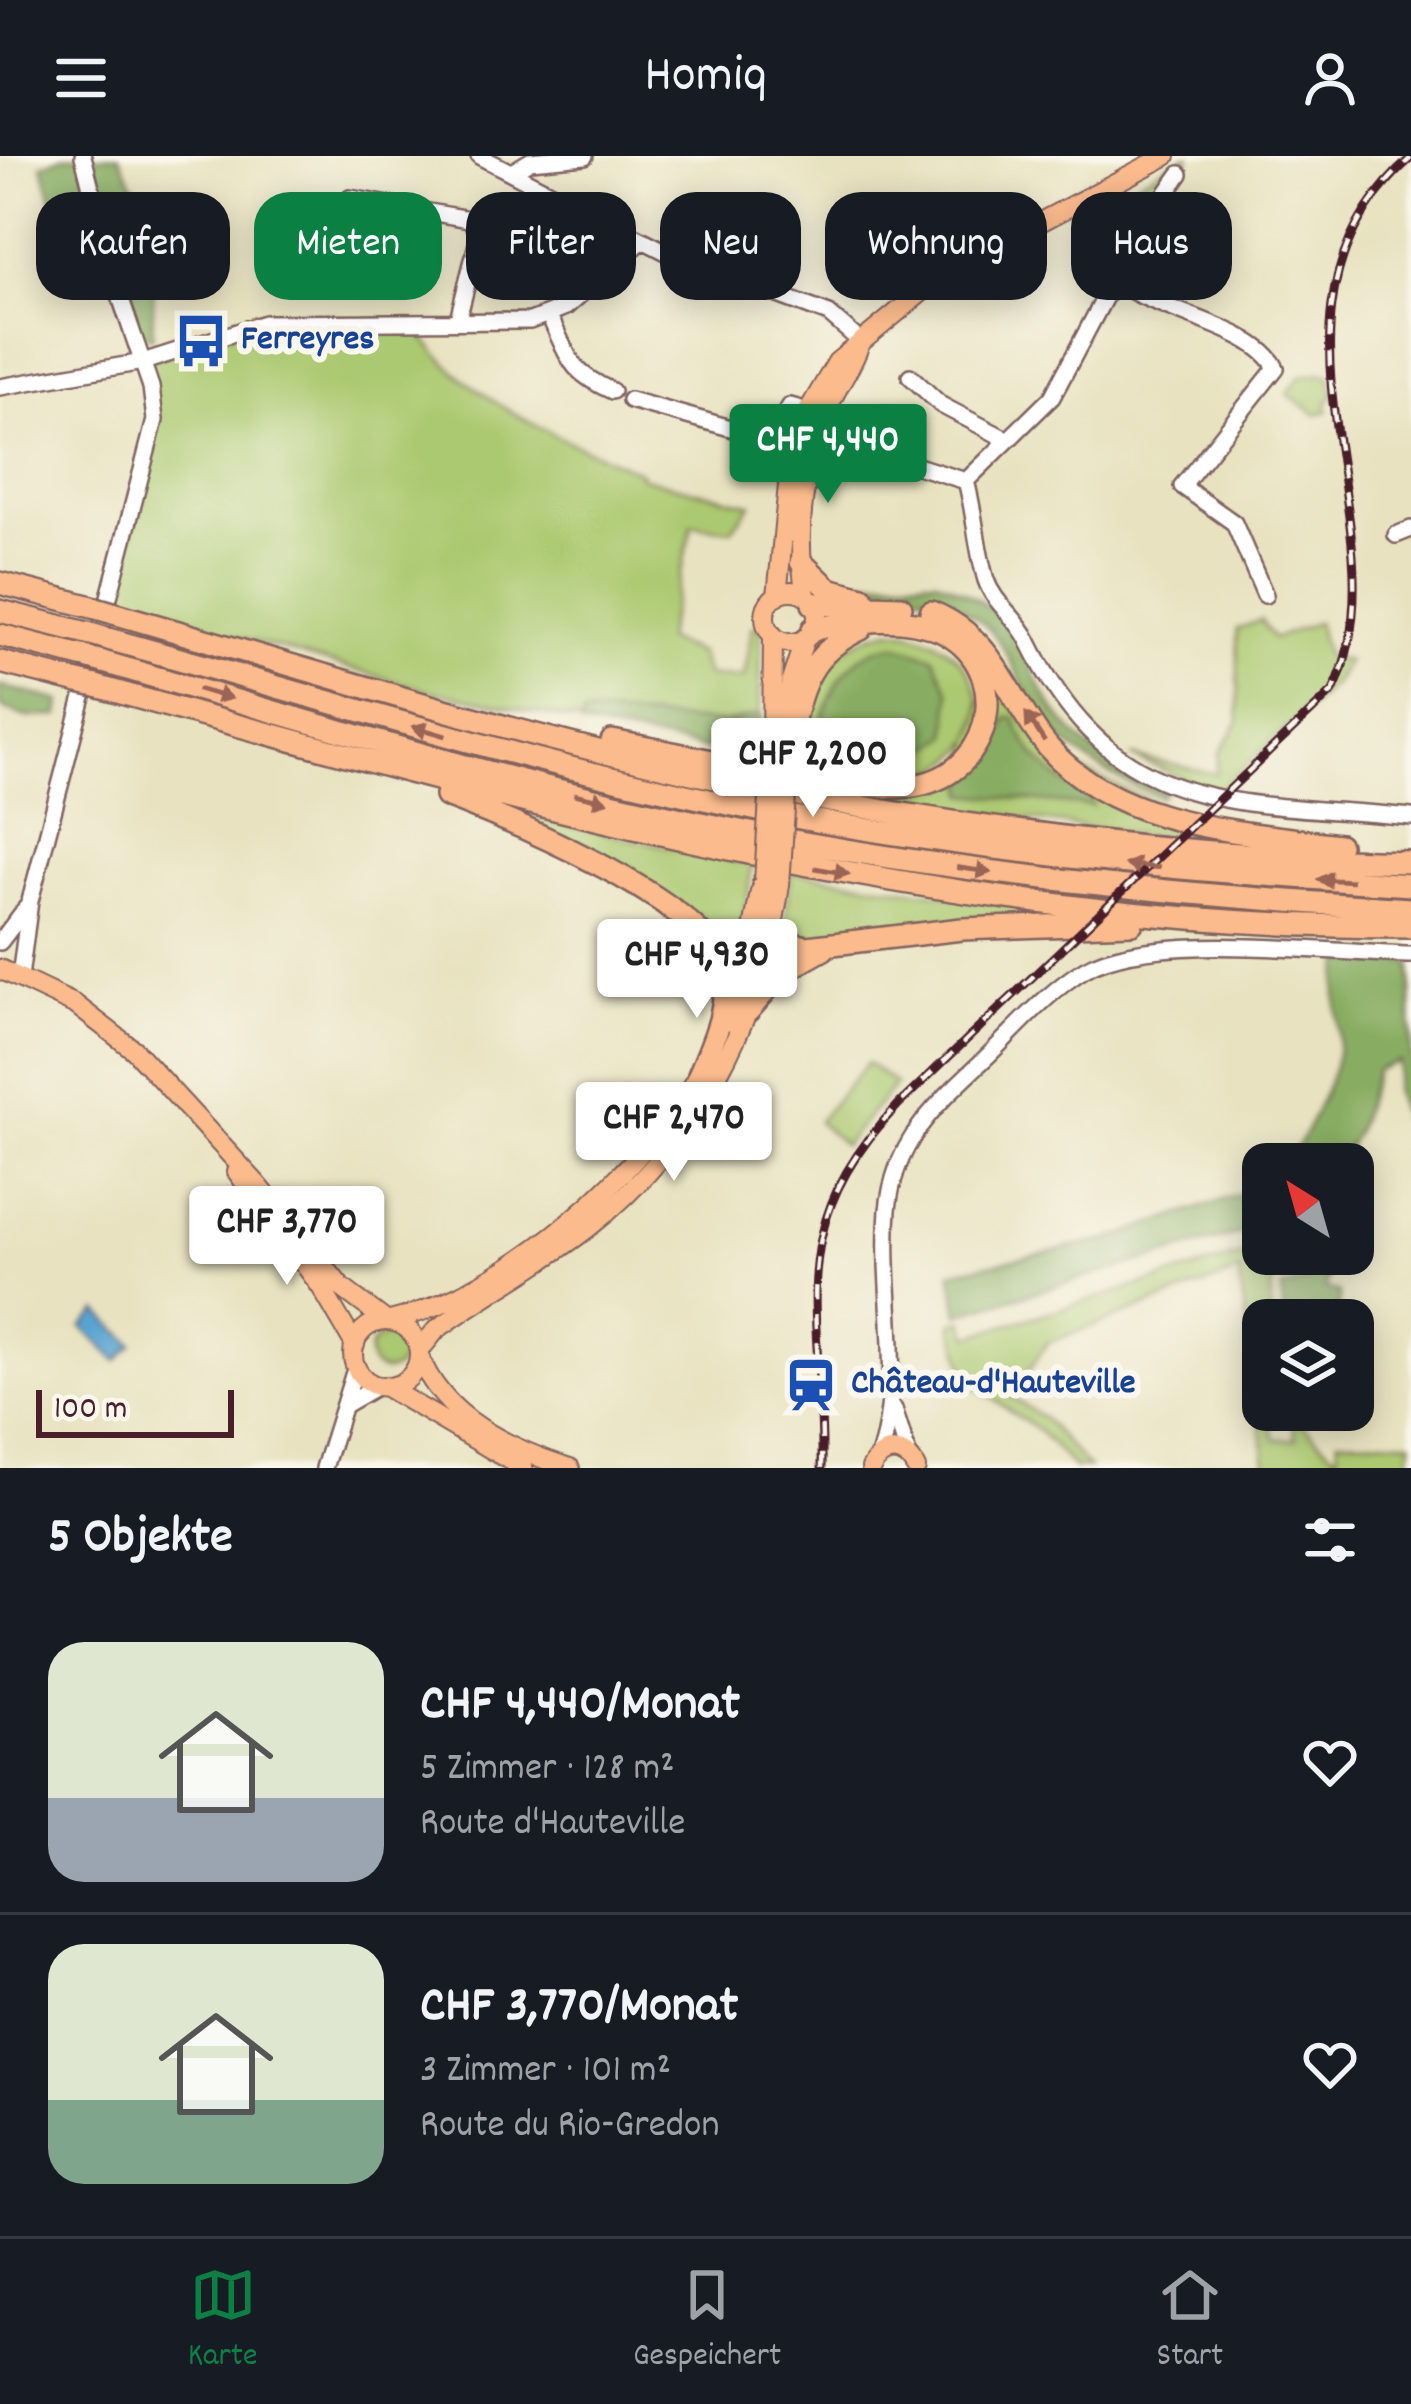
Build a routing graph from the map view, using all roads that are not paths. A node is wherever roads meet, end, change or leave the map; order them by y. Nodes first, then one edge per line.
1 (83, 156) edge
2 (478, 156) edge
3 (585, 156) edge
4 (1166, 156) edge
5 (515, 170) junction
6 (1180, 174) dead end
7 (1099, 192) edge
8 (1169, 192) edge
9 (1071, 207) edge
10 (442, 214) edge
11 (643, 241) junction
12 (1107, 300) edge
13 (1159, 300) edge
14 (549, 316) junction
15 (458, 319) junction
16 (861, 342) junction
17 (143, 362) junction
18 (910, 376) dead end
19 (0, 387) edge
20 (611, 391) dead end
21 (630, 400) dead end
22 (816, 413) junction
23 (1006, 439) junction
24 (965, 481) junction
25 (801, 562) junction
26 (6, 586) edge
27 (1265, 595) dead end
28 (776, 596) junction
29 (810, 600) junction
30 (0, 611) edge
31 (888, 613) junction
32 (809, 633) junction
33 (0, 635) edge
34 (773, 635) junction
35 (0, 662) edge
36 (464, 713) junction
37 (784, 745) junction
38 (391, 772) junction
39 (1411, 817) edge
40 (1411, 859) edge
41 (772, 883) junction
42 (1411, 885) edge
43 (30, 901) junction
44 (1411, 909) edge
45 (1313, 926) junction
46 (1411, 926) edge
47 (771, 933) junction
48 (0, 942) edge
49 (830, 947) junction
50 (1411, 955) edge
51 (0, 969) edge
52 (20, 976) junction
53 (748, 1011) junction
54 (699, 1075) junction
55 (232, 1162) junction
56 (388, 1321) junction
57 (355, 1346) junction
58 (418, 1353) junction
59 (356, 1366) junction
60 (381, 1386) junction
61 (892, 1403) junction
62 (346, 1404) junction
63 (871, 1463) edge
64 (915, 1463) edge
65 (324, 1468) edge
66 (523, 1468) edge
67 (570, 1468) edge

1 - 17 street
2 - 5 street
3 - 5 street
4 - 7 main road
5 - 11 street
6 - 8 street
9 - 16 main road
10 - 15 street
11 - 14 street
11 - 16 street
12 - 23 street
13 - 27 street
14 - 15 street
14 - 20 street
15 - 17 street
16 - 22 main road
17 - 19 street
17 - 43 street
18 - 23 street
21 - 22 street
22 - 24 street
22 - 25 main road
22 - 28 main road
23 - 24 street
24 - 39 street
25 - 29 main road
25 - 31 highway
26 - 36 highway
28 - 29 main road
28 - 34 main road
29 - 31 highway
29 - 32 main road
42 -> 30 highway
31 - 32 highway
31 - 36 highway
31 - 37 highway
40 -> 31 highway
32 - 34 main road
32 - 37 main road
33 -> 44 highway
34 - 37 main road
35 - 38 highway
36 - 40 highway
37 - 41 main road, bridge
38 -> 45 highway
38 - 54 highway
41 - 47 highway
41 - 54 main road
43 - 48 street
43 - 52 street
45 - 46 highway
45 - 49 highway
47 - 49 highway
47 - 53 main road
49 - 53 highway
50 - 61 street
51 - 52 main road
52 - 55 main road
53 - 58 main road
54 - 56 main road
55 - 56 main road
55 - 57 main road
56 - 57 main road
56 - 58 main road
57 - 59 main road
58 - 60 main road
58 - 67 main road
59 - 60 main road
59 - 62 street
60 - 62 street
60 - 66 main road
61 - 63 street
61 - 64 street
62 - 65 street
63 - 64 main road

